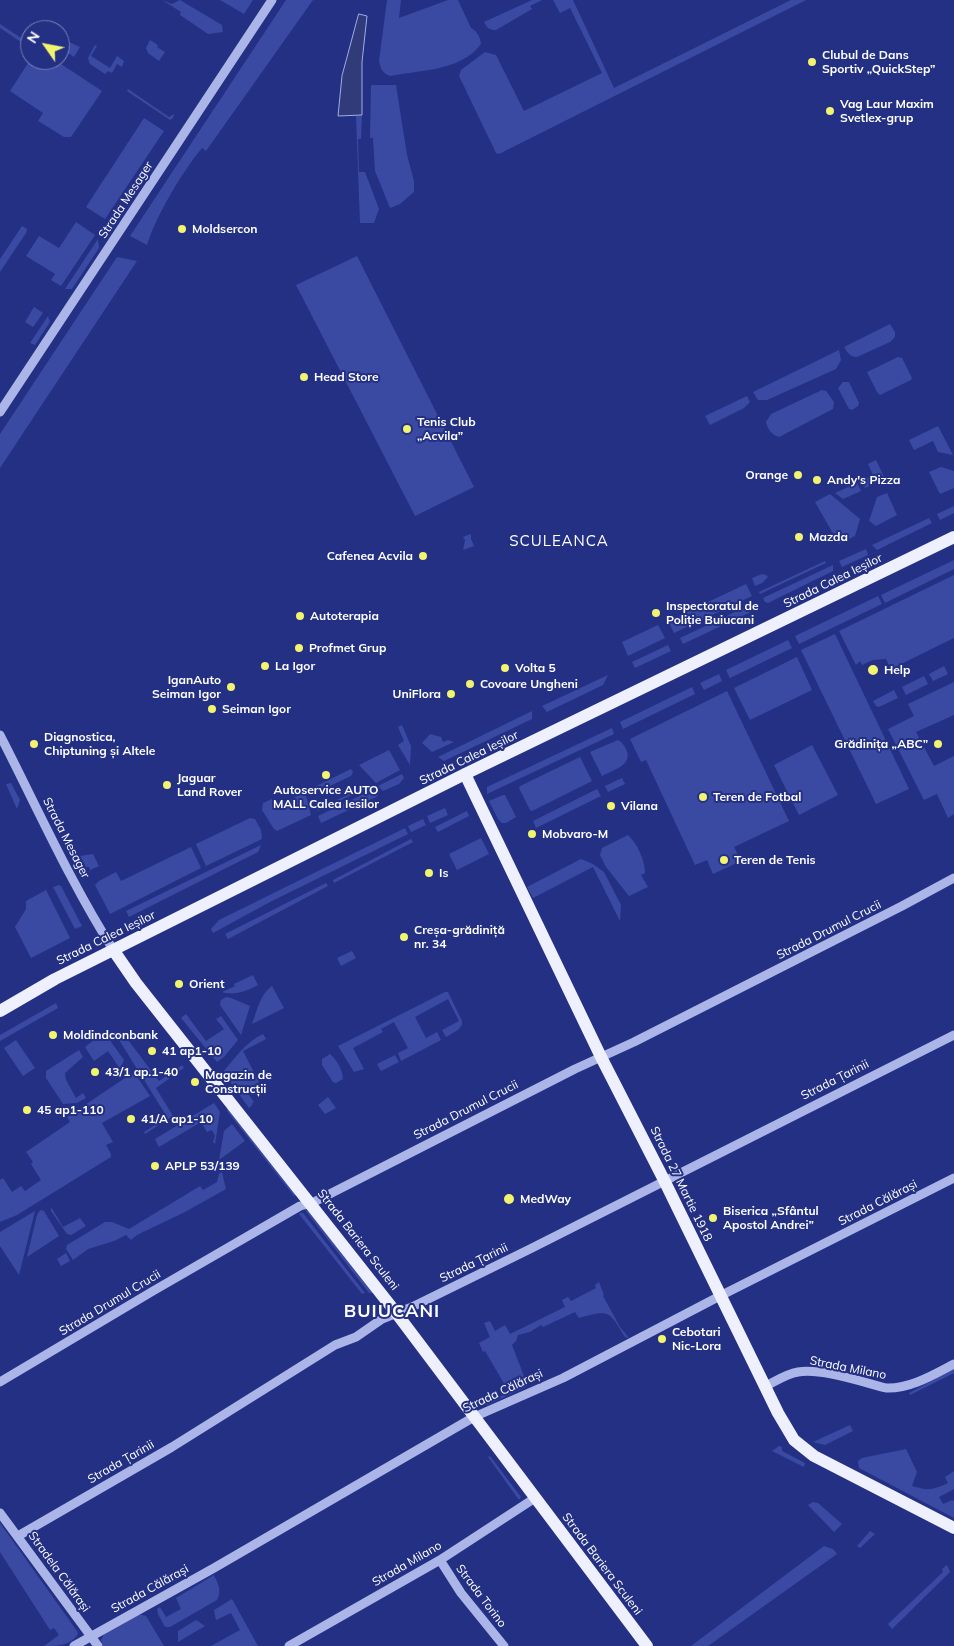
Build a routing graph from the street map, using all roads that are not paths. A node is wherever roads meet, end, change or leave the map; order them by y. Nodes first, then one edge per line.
1 (272, 0) edge
2 (0, 412) edge
3 (954, 537) edge
4 (0, 735) edge
5 (465, 774) junction
6 (954, 878) edge
7 (114, 951) junction
8 (0, 1011) edge
9 (954, 1034) edge
10 (601, 1057) junction
11 (954, 1178) edge
12 (664, 1180) junction
13 (312, 1204) junction
14 (720, 1296) junction
15 (397, 1314) junction
16 (954, 1364) edge
17 (0, 1382) edge
18 (766, 1386) junction
19 (474, 1417) junction
20 (535, 1498) junction
21 (0, 1513) edge
22 (954, 1528) edge
23 (18, 1536) junction
24 (440, 1560) junction
25 (91, 1636) junction
26 (74, 1646) edge
27 (98, 1646) edge
28 (288, 1646) edge
29 (504, 1646) edge
30 (647, 1646) edge

1 - 2 street, Strada Mesager
3 - 5 main road, Strada Calea Ieșilor
4 - 7 street, Strada Mesager
5 - 7 main road, Strada Calea Ieșilor
5 - 10 main road, Strada 27 Martie 1918
6 - 10 street, Strada Drumul Crucii
7 - 8 main road, Strada Calea Ieșilor
7 - 13 main road, Strada Bariera Sculeni
9 - 12 street, Strada Țarinii
10 - 12 main road, Strada 27 Martie 1918
10 - 13 street, Strada Drumul Crucii
11 - 14 street, Strada Călărași
12 - 14 main road, Strada 27 Martie 1918
12 - 15 street, Strada Țarinii
13 - 15 main road, Strada Bariera Sculeni
13 - 17 street, Strada Drumul Crucii
14 - 18 main road, Strada 27 Martie 1918
14 - 19 street, Strada Călărași
15 - 19 main road, Strada Bariera Sculeni
15 - 23 street, Strada Țarinii
16 - 18 street, Strada Milano
18 - 22 main road, Strada 27 Martie 1918
19 - 20 main road, Strada Bariera Sculeni
19 - 25 street, Strada Călărași
20 - 24 street, Strada Milano
20 - 30 main road, Strada Bariera Sculeni
21 - 23 street, Stradela Călărași
23 - 25 street, Stradela Călărași
24 - 28 street, Strada Milano
24 - 29 street, Strada Torino
25 - 26 street, Strada Călărași
25 - 27 street, Stradela Călărași

